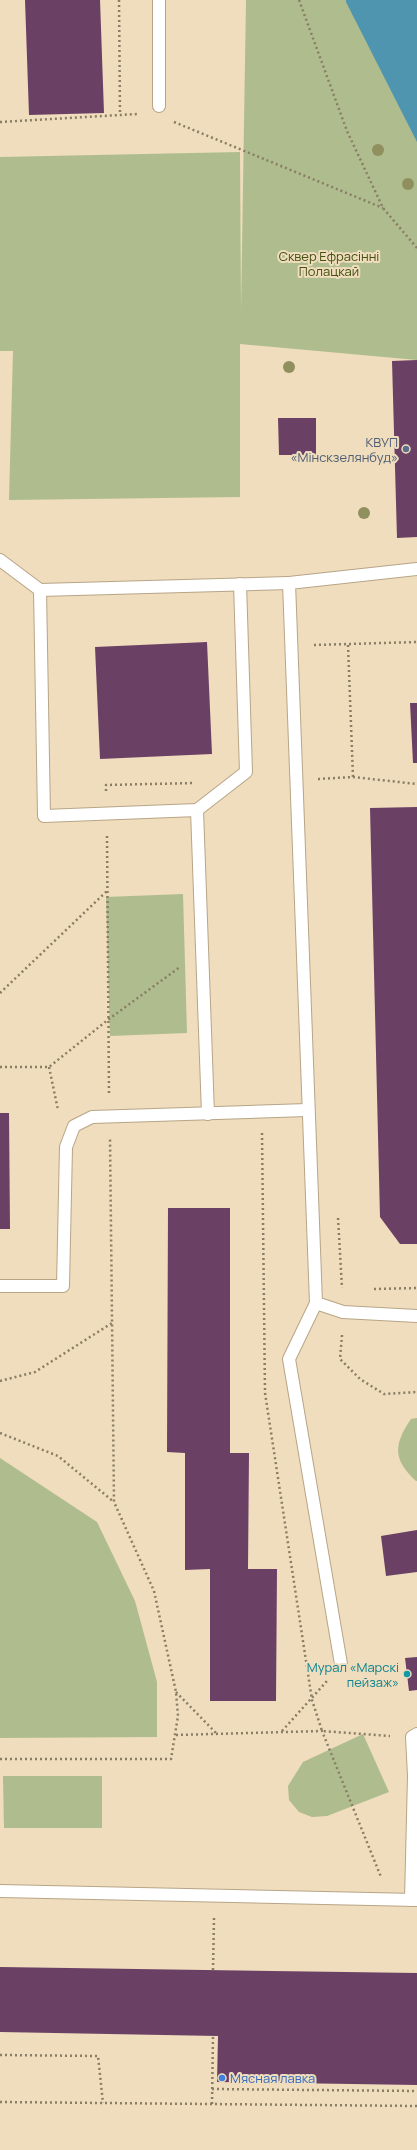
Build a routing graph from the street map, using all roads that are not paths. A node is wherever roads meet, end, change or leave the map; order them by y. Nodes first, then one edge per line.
1 (159, 0) edge
2 (159, 106) dead end
3 (0, 560) edge
4 (417, 569) edge
5 (289, 583) junction
6 (240, 584) junction
7 (40, 590) junction
8 (197, 810) junction
9 (307, 1110) junction
10 (208, 1114) junction
11 (0, 1286) edge
12 (316, 1303) junction
13 (417, 1316) edge
14 (341, 1664) road end
15 (414, 1736) edge
16 (416, 1776) edge
17 (0, 1891) edge
18 (414, 1900) edge

1 - 2 lane
3 - 7 lane
4 - 5 lane
5 - 6 lane
5 - 9 lane
6 - 7 lane
6 - 8 lane
7 - 8 lane
8 - 10 lane
9 - 10 lane
9 - 12 lane
10 - 11 lane
12 - 13 lane
12 - 14 lane
15 - 16 lane
16 - 18 lane
17 - 18 lane

